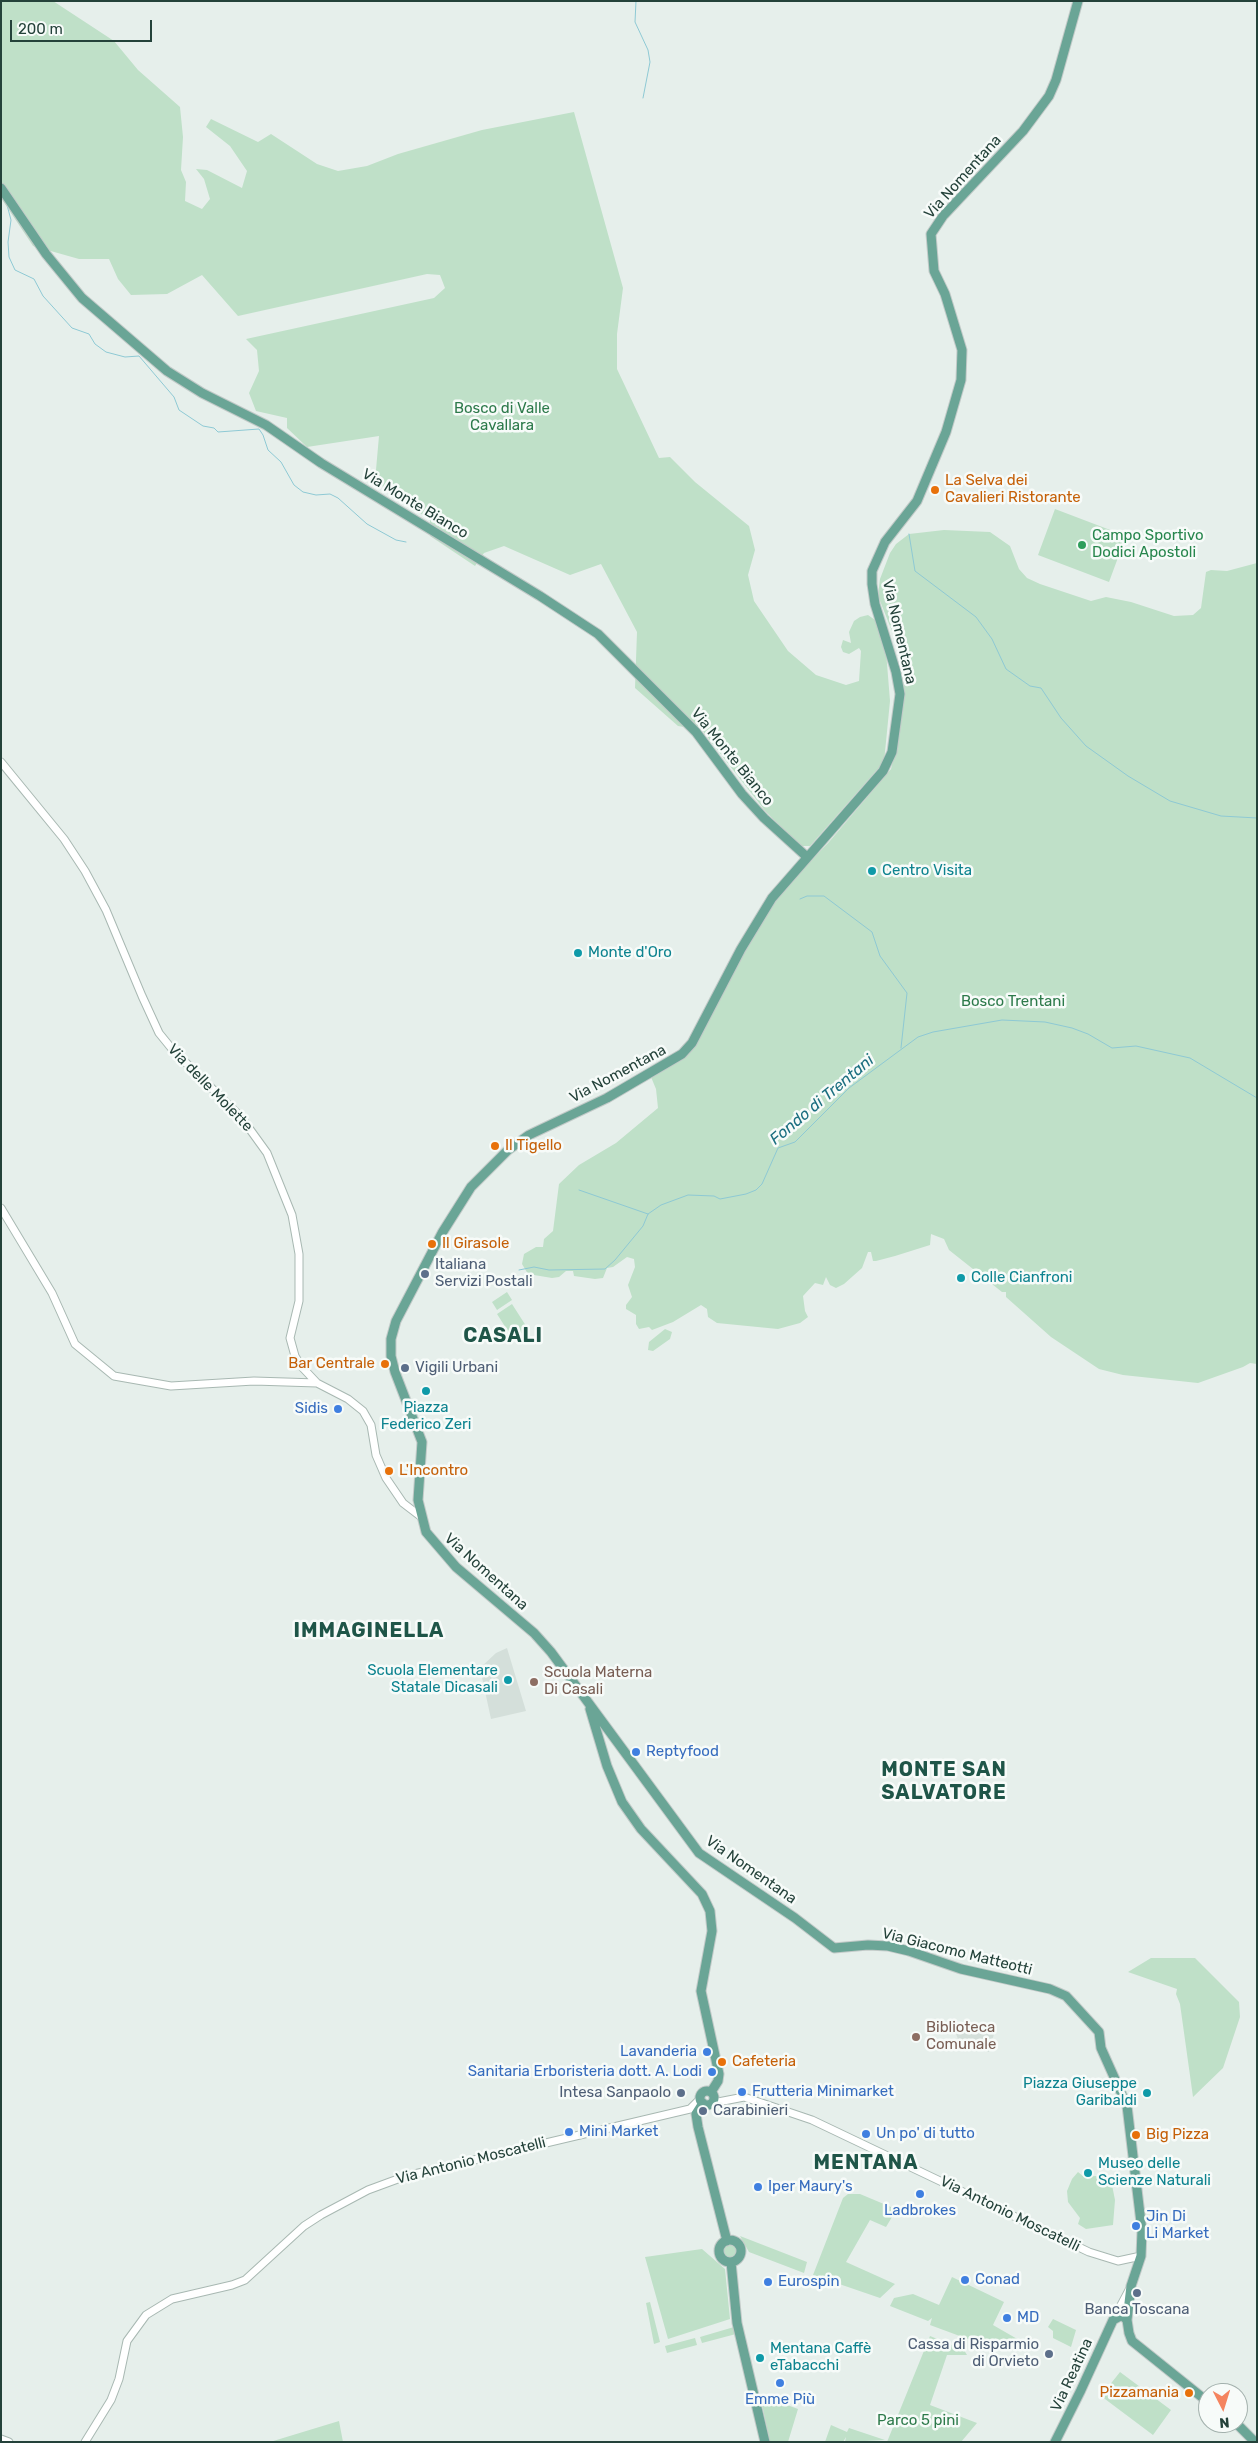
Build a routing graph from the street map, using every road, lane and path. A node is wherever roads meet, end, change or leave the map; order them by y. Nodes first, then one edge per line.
1 (1078, 1) edge
2 (1, 188) edge
3 (1, 762) edge
4 (807, 857) junction
5 (1, 1208) edge
6 (317, 1382) junction
7 (420, 1516) junction
8 (584, 1695) junction
9 (834, 1948) joint
10 (705, 2102) junction
11 (727, 2241) junction
12 (1141, 2256) junction
13 (731, 2262) junction
14 (1131, 2286) junction
15 (1113, 2320) junction
16 (1127, 2320) junction
17 (1198, 2394) edge
18 (1, 2439) edge
19 (9, 2442) edge
20 (85, 2442) edge
21 (765, 2442) edge
22 (1055, 2442) edge

1 - 4 main road, Via Nomentana
2 - 4 main road, Via Monte Bianco
3 - 6 street, Via delle Molette
4 - 7 main road, Via Nomentana
5 - 6 street
6 - 7 street, Via delle Molette
7 - 8 main road, Via Nomentana
8 - 9 main road, Via Nomentana
8 - 10 main road
9 - 12 main road, Via Giacomo Matteotti
10 - 11 main road
10 - 12 street, Via Antonio Moscatelli
10 - 20 street, Via Antonio Moscatelli
11 - 13 main road
11 - 13 main road
12 - 14 main road, Via Giacomo Matteotti
13 - 21 main road
14 - 15 street
14 - 16 main road, Via Giacomo Matteotti
15 - 16 main road
15 - 22 main road, Via Reatina
16 - 17 main road
18 - 19 street

